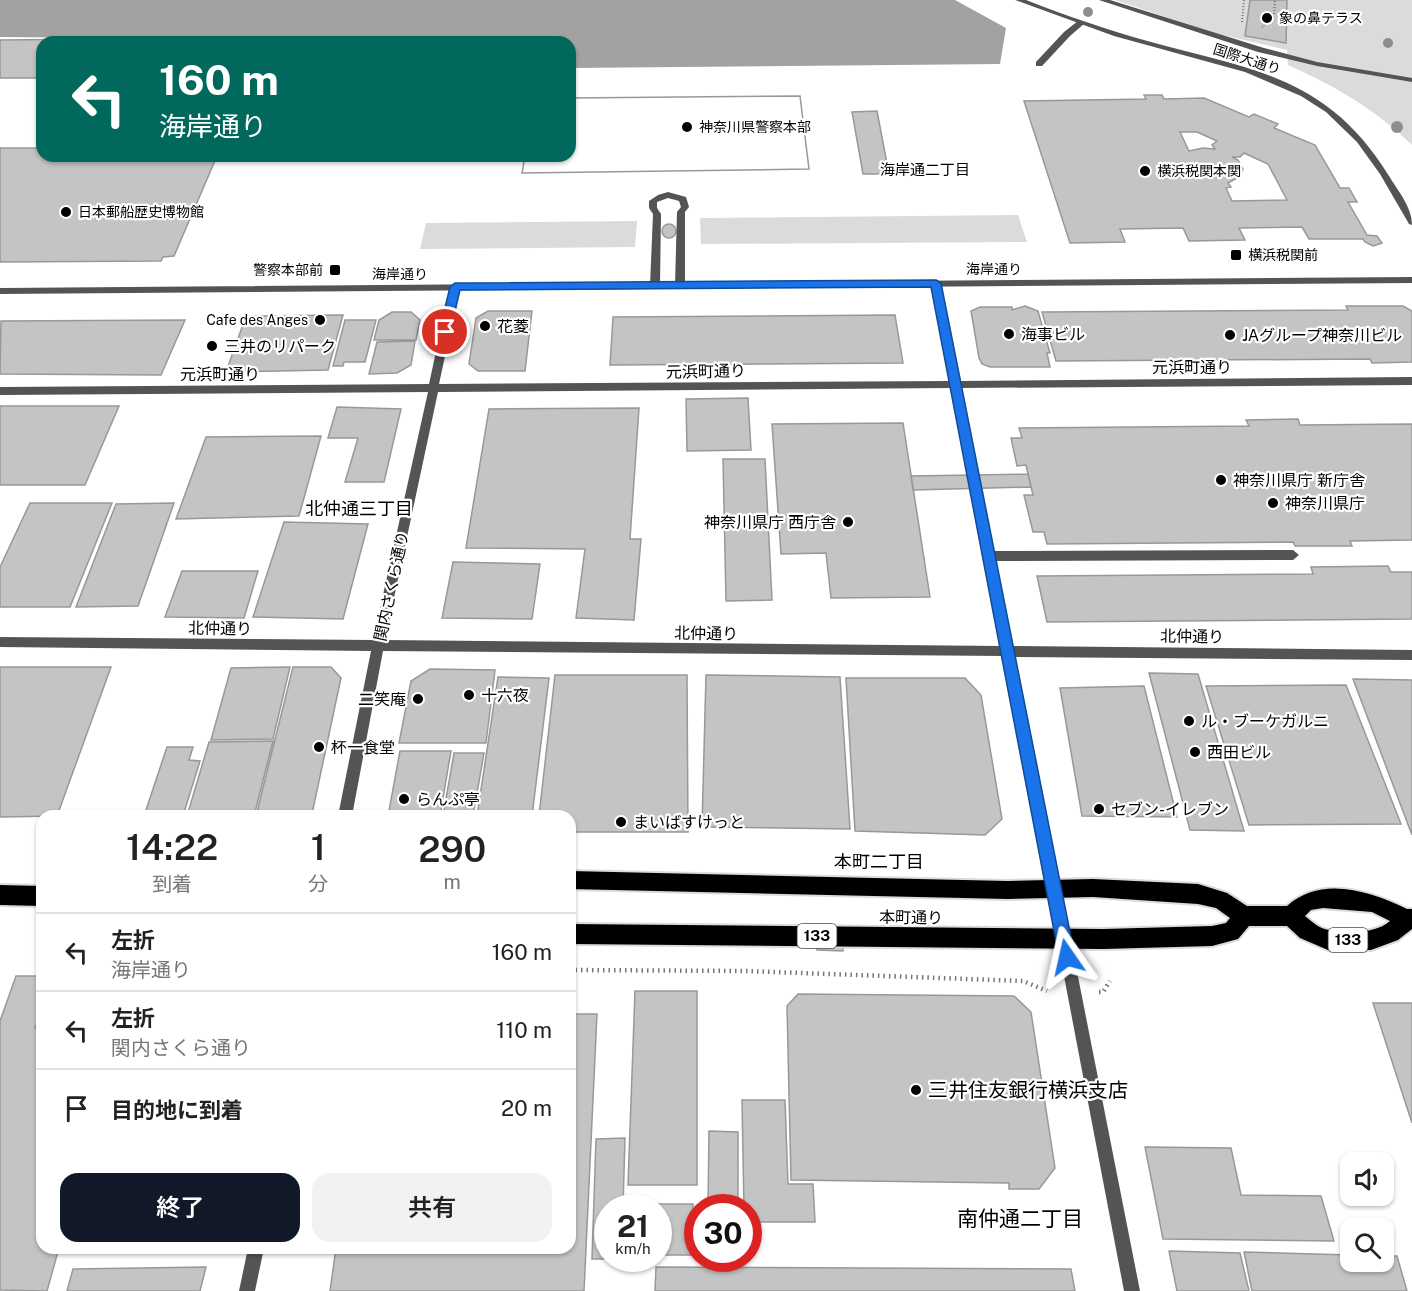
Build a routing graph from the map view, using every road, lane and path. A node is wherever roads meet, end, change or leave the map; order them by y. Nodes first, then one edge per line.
1 (1019, 0) edge
2 (1102, 0) edge
3 (1244, 0) edge
4 (1275, 0) edge
5 (1081, 23) junction
6 (1257, 30) dead end
7 (1241, 31) dead end
8 (1039, 64) dead end
9 (1412, 80) edge
10 (1412, 222) edge
11 (1412, 280) edge
12 (936, 283) junction
13 (655, 285) junction
14 (680, 285) junction
15 (455, 287) junction
16 (0, 291) edge
17 (1412, 381) edge
18 (955, 384) junction
19 (434, 388) junction
20 (0, 391) edge
21 (1293, 555) dead end
22 (989, 556) junction
23 (0, 642) edge
24 (378, 646) junction
25 (1007, 651) junction
26 (1412, 655) edge
27 (346, 810) edge
28 (576, 880) edge
29 (1054, 890) junction
30 (0, 895) edge
31 (36, 896) edge
32 (1244, 916) junction
33 (1291, 916) junction
34 (1409, 919) edge
35 (576, 934) edge
36 (1063, 939) junction
37 (576, 970) edge
38 (1110, 981) dead end
39 (1073, 992) junction
40 (255, 1254) edge
41 (247, 1291) edge
42 (1132, 1291) edge

1 - 5 street, 国際大通り
2 - 9 street
3 - 7 path
4 - 6 path
5 - 8 street
5 - 10 street, 国際大通り
11 - 12 street, 海岸通り
12 - 14 street, 海岸通り
12 - 18 street
13 - 14 street, 海岸通り
13 - 14 street
13 - 15 street, 海岸通り
15 - 16 street, 海岸通り
15 - 19 street, 関内さくら通り
17 - 18 street, 元浜町通り
18 - 19 street, 元浜町通り
18 - 22 street
19 - 20 street, 元浜町通り
19 - 24 street, 関内さくら通り
21 - 22 street
22 - 25 street
23 - 24 street, 北仲通り
24 - 25 street, 北仲通り
24 - 27 street, 関内さくら通り
25 - 26 street, 北仲通り
25 - 29 street
28 - 29 highway, 本町通り
29 - 32 highway, 本町通り
29 - 36 street
30 - 31 highway
32 - 33 highway
32 - 36 highway, 本町通り / 133
33 - 34 highway, 133
33 - 34 highway, 133
35 - 36 highway, 本町通り / 133
36 - 39 street
37 - 39 path
38 - 39 path
39 - 42 street
40 - 41 street

